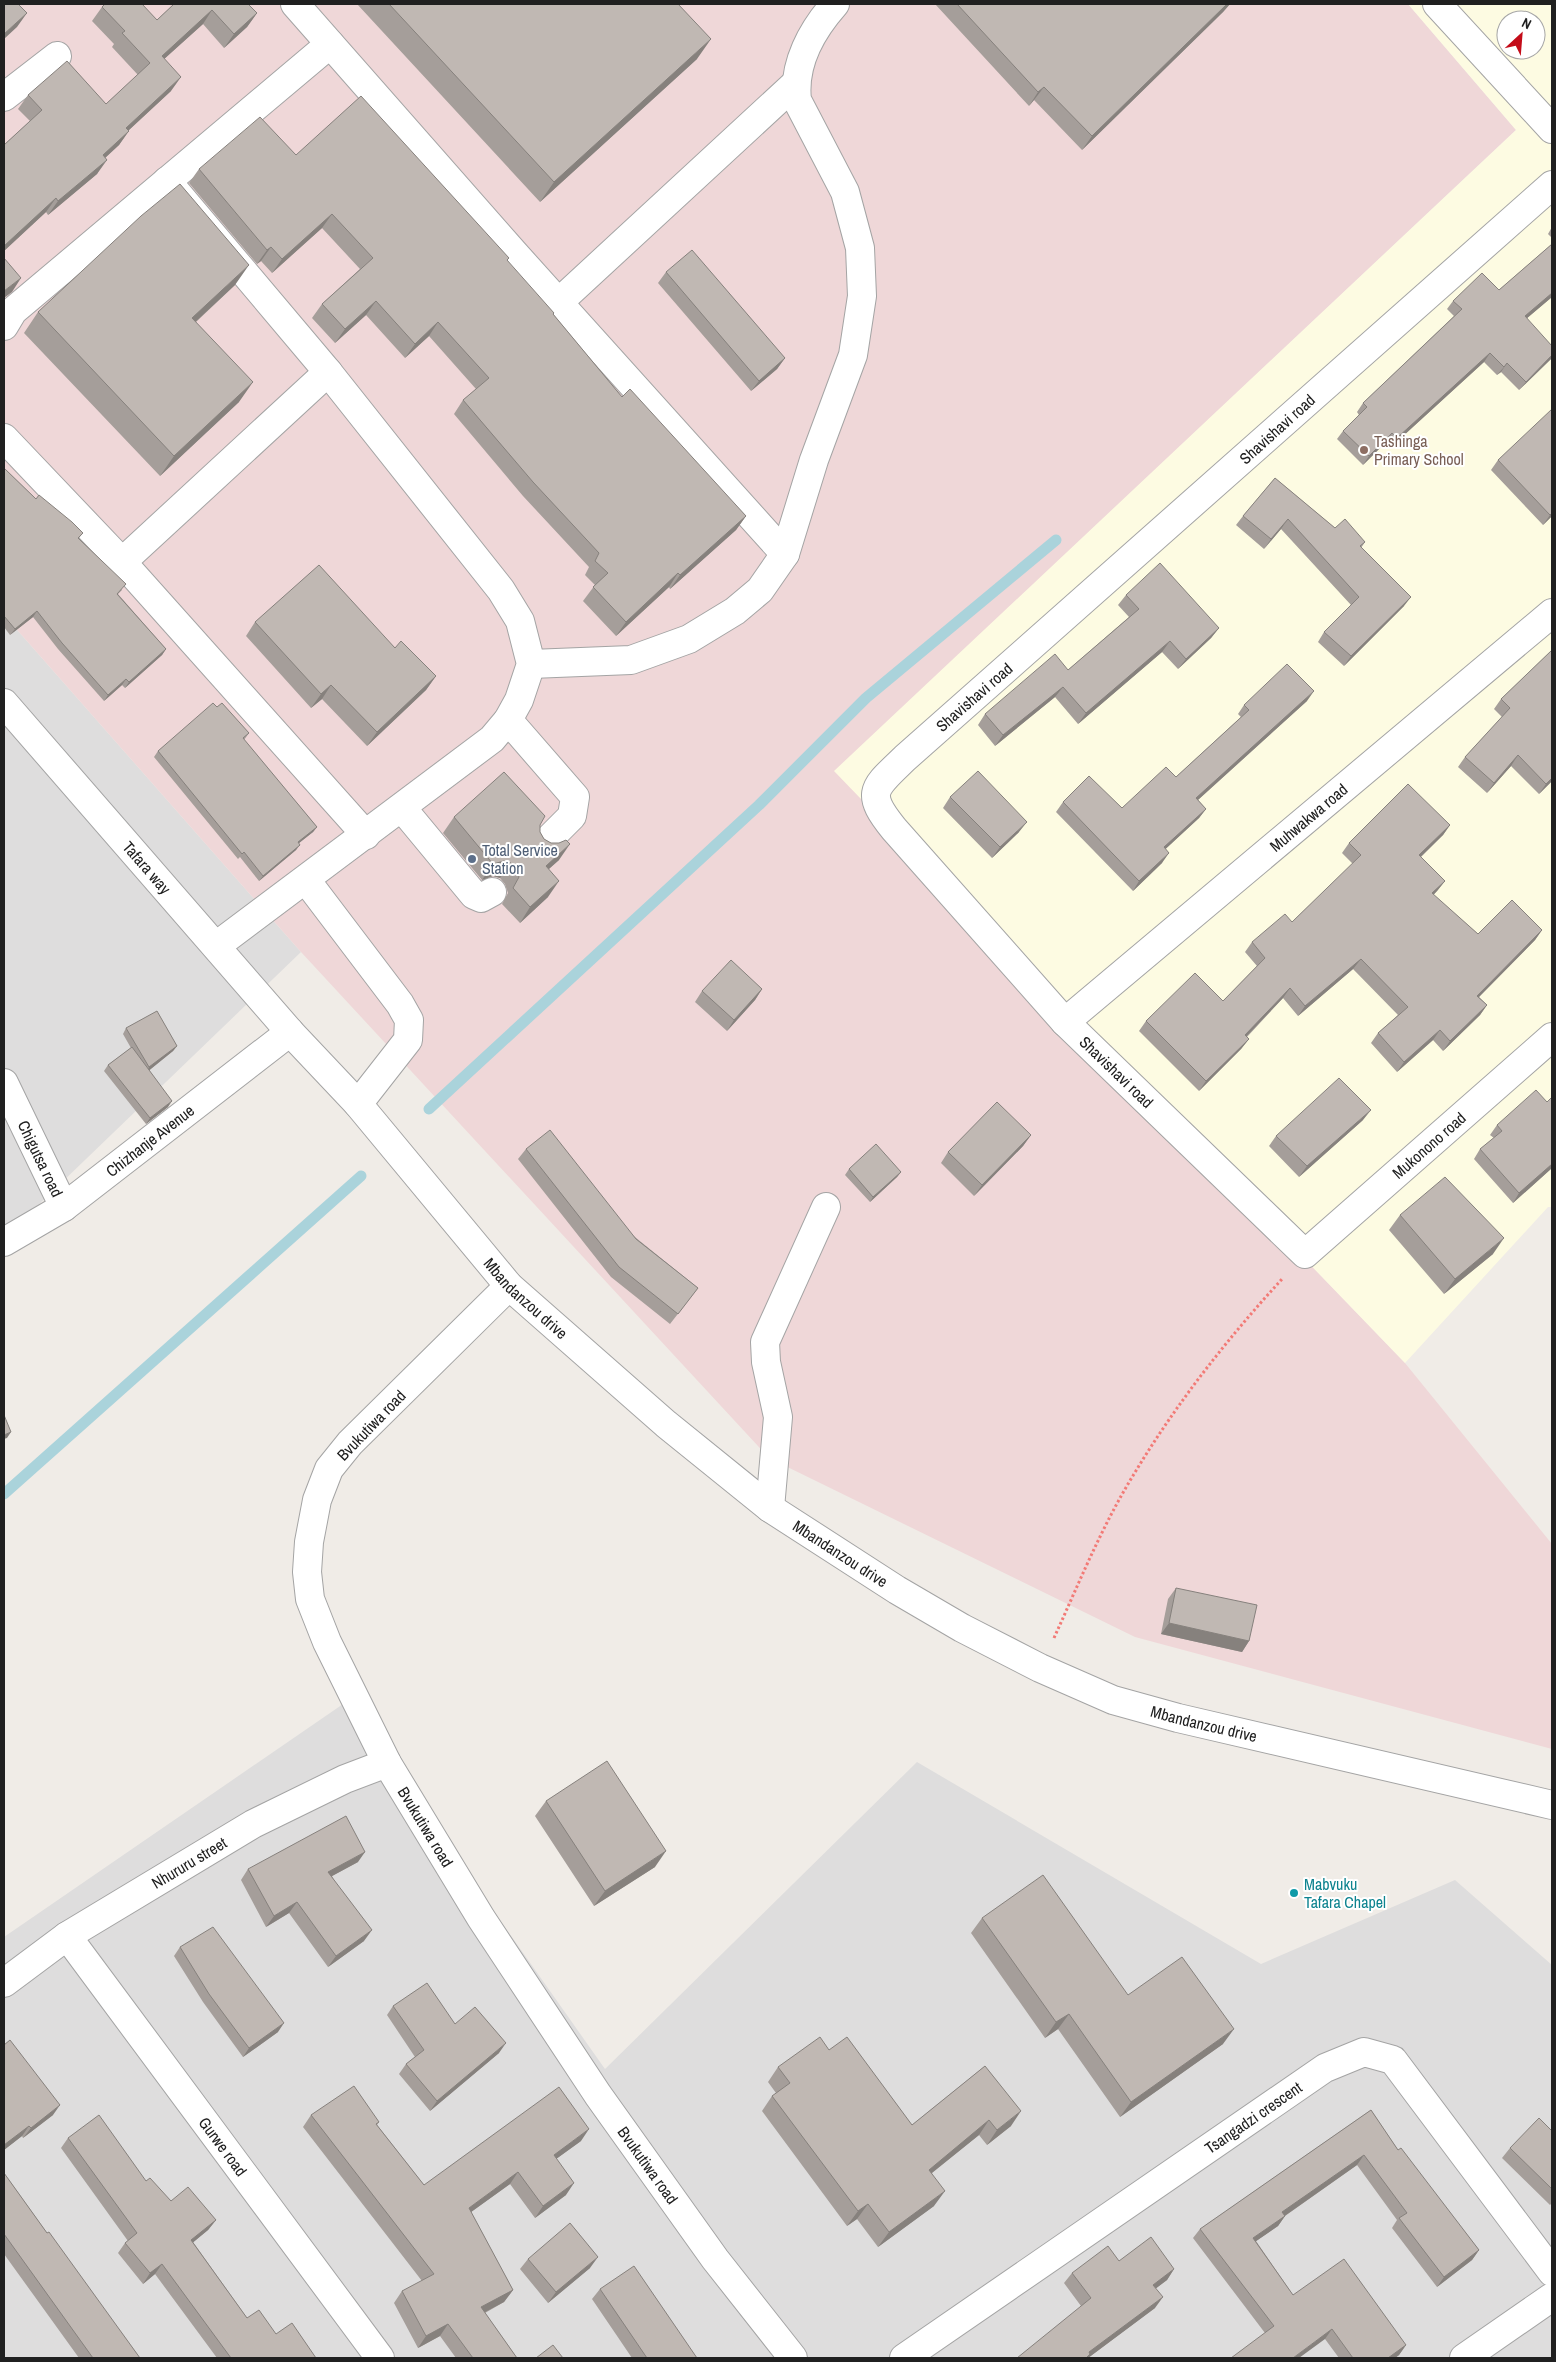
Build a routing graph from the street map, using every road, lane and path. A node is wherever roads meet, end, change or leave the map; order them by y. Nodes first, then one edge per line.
1 (295, 4) edge
2 (835, 4) edge
3 (1437, 4) edge
4 (330, 44) junction
5 (57, 56) dead end
6 (795, 84) junction
7 (4, 98) edge
8 (1552, 129) edge
9 (167, 181) junction
10 (1552, 185) edge
11 (559, 302) junction
12 (4, 326) edge
13 (328, 372) junction
14 (4, 438) edge
15 (785, 554) junction
16 (122, 562) junction
17 (1552, 613) edge
18 (531, 664) junction
19 (4, 703) edge
20 (508, 720) junction
21 (402, 808) junction
22 (366, 835) junction
23 (544, 844) edge
24 (306, 880) junction
25 (492, 892) edge
26 (216, 946) junction
27 (1065, 1022) junction
28 (290, 1032) junction
29 (1552, 1037) edge
30 (4, 1083) edge
31 (358, 1104) junction
32 (64, 1207) junction
33 (826, 1207) dead end
34 (4, 1242) edge
35 (1305, 1254) junction
36 (509, 1286) junction
37 (770, 1508) junction
38 (1040, 1668) junction
39 (387, 1763) junction
40 (1552, 1805) edge
41 (67, 1936) junction
42 (4, 1983) edge
43 (1552, 2272) edge
44 (1552, 2297) edge
45 (380, 2358) edge
46 (793, 2358) edge
47 (904, 2358) edge
48 (1464, 2358) edge

1 - 4 street
2 - 6 street
3 - 8 street
4 - 9 street
4 - 11 street
5 - 7 street
6 - 11 street
6 - 15 street
9 - 12 street
9 - 13 street
10 - 27 street, Shavishavi road
11 - 15 street
13 - 16 street
13 - 18 street
14 - 16 street
15 - 18 street
16 - 22 street
17 - 27 street, Muhwakwa road
18 - 20 street
19 - 26 street, Tafara way
20 - 21 street
20 - 23 street
21 - 22 street
21 - 25 street
22 - 24 street
24 - 26 street
24 - 31 street
26 - 28 street, Tafara way
27 - 35 street, Shavishavi road
28 - 31 street, Mbandanzou drive
28 - 32 street, Chizhanje Avenue
29 - 35 street, Mukonono road
30 - 32 street, Chigutsa road
31 - 36 street, Mbandanzou drive
32 - 34 street, Chizhanje Avenue
33 - 37 street
35 - 38 path
36 - 37 street, Mbandanzou drive
36 - 39 street, Bvukutiwa road
37 - 38 street, Mbandanzou drive
38 - 40 street, Mbandanzou drive
39 - 41 street, Nhururu street
39 - 46 street, Bvukutiwa road
41 - 42 street, Nhururu street
41 - 45 street, Gurwe road
43 - 47 street, Tsangadzi crescent
44 - 48 street

